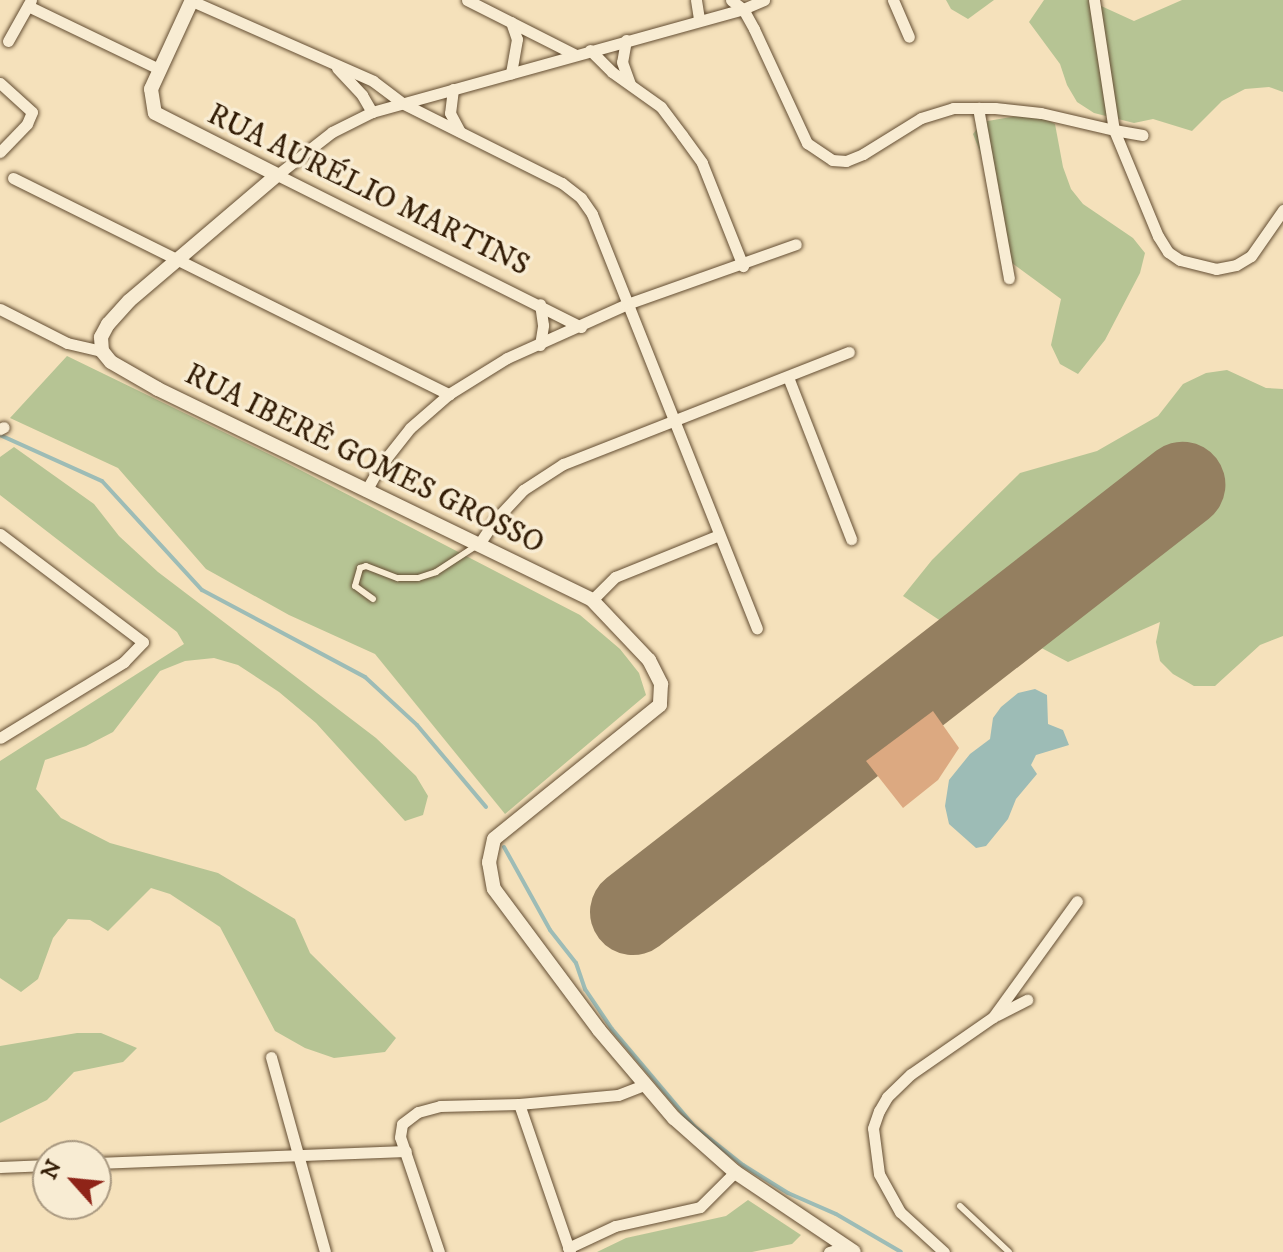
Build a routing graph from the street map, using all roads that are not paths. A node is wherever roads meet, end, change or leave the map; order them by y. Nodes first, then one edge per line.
1 (192, 0) edge
2 (467, 0) edge
3 (696, 0) edge
4 (731, 0) edge
5 (764, 0) edge
6 (893, 0) edge
7 (1094, 0) edge
8 (30, 3) edge
9 (743, 9) junction
10 (699, 20) junction
11 (510, 21) junction
12 (909, 37) dead end
13 (626, 40) junction
14 (8, 41) dead end
15 (590, 50) junction
16 (574, 54) junction
17 (334, 65) junction
18 (159, 69) junction
19 (511, 73) junction
20 (0, 83) edge
21 (630, 84) junction
22 (453, 89) junction
23 (402, 103) junction
24 (978, 108) junction
25 (372, 112) junction
26 (1114, 130) junction
27 (461, 133) junction
28 (1143, 135) dead end
29 (0, 152) edge
30 (277, 175) junction
31 (13, 178) dead end
32 (1283, 210) edge
33 (796, 244) dead end
34 (178, 261) junction
35 (743, 266) junction
36 (1009, 278) dead end
37 (540, 304) junction
38 (627, 304) junction
39 (0, 309) edge
40 (581, 327) junction
41 (540, 345) junction
42 (102, 351) junction
43 (849, 352) dead end
44 (788, 377) junction
45 (449, 394) junction
46 (674, 420) junction
47 (366, 491) junction
48 (0, 534) edge
49 (719, 535) junction
50 (851, 539) dead end
51 (479, 544) junction
52 (373, 599) dead end
53 (592, 600) junction
54 (757, 628) dead end
55 (0, 738) edge
56 (1077, 901) dead end
57 (1027, 1000) dead end
58 (993, 1017) junction
59 (271, 1057) dead end
60 (644, 1085) junction
61 (519, 1104) junction
62 (406, 1151) junction
63 (300, 1153) junction
64 (112, 1162) edge
65 (32, 1166) edge
66 (0, 1167) edge
67 (735, 1172) junction
68 (960, 1206) dead end
69 (569, 1250) edge
70 (850, 1250) edge
71 (325, 1252) edge
72 (439, 1252) edge
73 (829, 1252) edge
74 (944, 1252) edge
75 (1009, 1252) edge

1 - 17 street
1 - 18 street
2 - 11 street
3 - 10 street
4 - 9 street
5 - 9 street
6 - 12 street
7 - 26 street
8 - 14 street
8 - 18 street
9 - 10 street
9 - 24 street
10 - 13 street
11 - 16 street
11 - 19 street
13 - 15 street
13 - 21 street
15 - 16 street
15 - 21 street
16 - 19 street
17 - 23 street
17 - 25 street
18 - 30 street, RUA AURÉLIO MARTINS
19 - 22 street
20 - 29 street
21 - 35 street
22 - 23 street
22 - 27 street
23 - 25 street
23 - 27 street
24 - 26 street
24 - 36 street
25 - 30 street
26 - 28 street
26 - 32 street
27 - 38 street
30 - 34 street
30 - 37 street, RUA AURÉLIO MARTINS
31 - 34 street
33 - 35 street
34 - 42 street
34 - 45 street
35 - 38 street
37 - 40 street, RUA AURÉLIO MARTINS
37 - 41 street
38 - 40 street
38 - 46 street
39 - 42 street, RUA IBERÊ GOMES GROSSO
40 - 41 street
41 - 45 street
42 - 47 street, RUA IBERÊ GOMES GROSSO
43 - 44 street
44 - 46 street
44 - 50 street
45 - 47 street
46 - 49 street
46 - 51 street
47 - 51 street, RUA IBERÊ GOMES GROSSO
48 - 55 street
49 - 53 street
49 - 54 street
51 - 52 lane
51 - 53 street, RUA IBERÊ GOMES GROSSO
53 - 60 street, RUA IBERÊ GOMES GROSSO
56 - 58 street
57 - 58 street
58 - 74 street
59 - 63 street
60 - 61 street
60 - 67 street
61 - 62 street
61 - 69 street
62 - 63 street
62 - 72 street
63 - 64 street
63 - 71 street
65 - 66 street
67 - 69 street
67 - 70 street
68 - 75 lane
70 - 73 street

